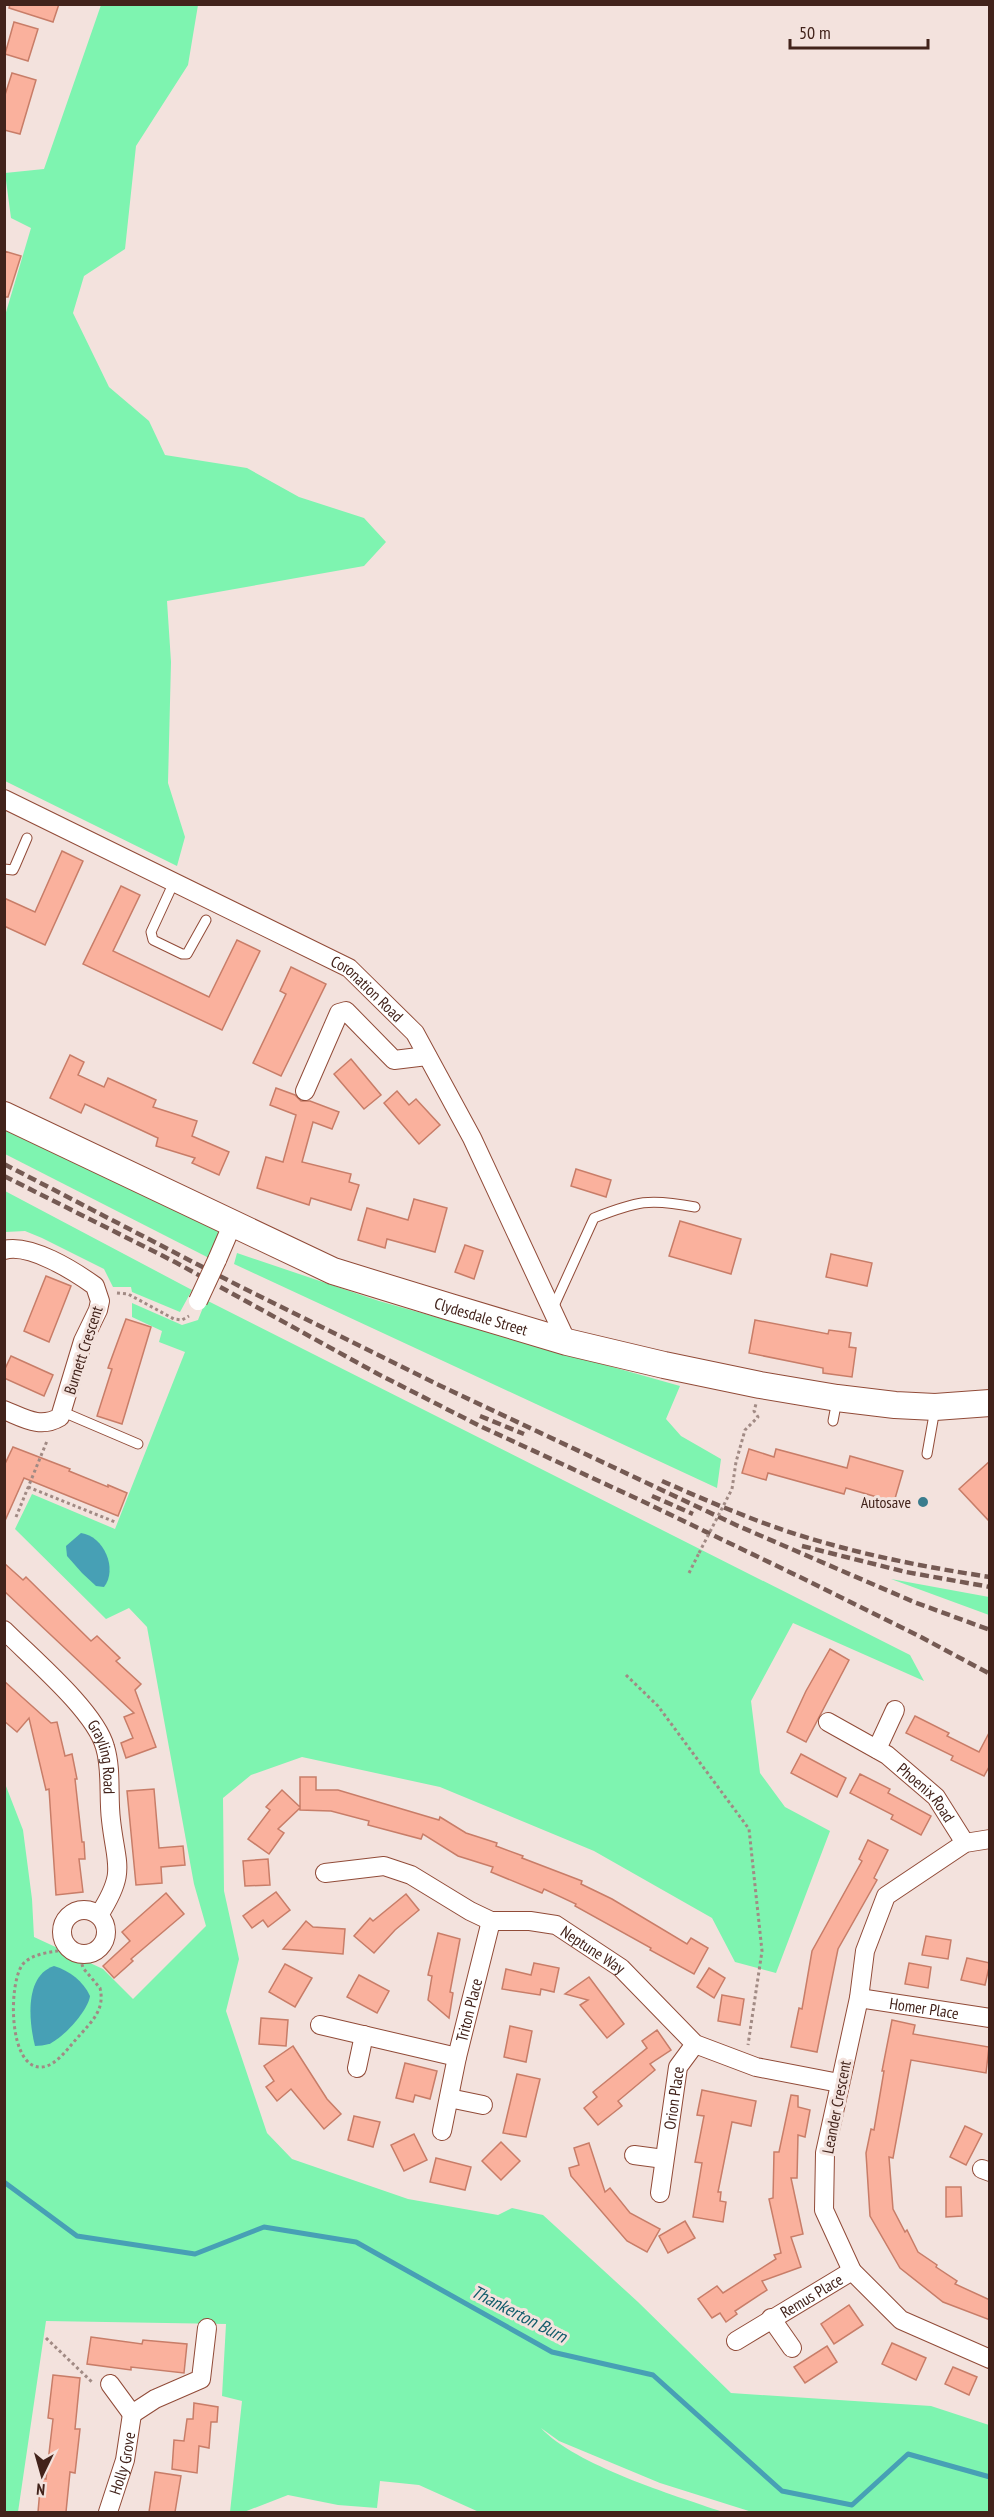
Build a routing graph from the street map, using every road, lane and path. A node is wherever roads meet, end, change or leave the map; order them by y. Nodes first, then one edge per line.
1 (4, 799) edge
2 (27, 838) dead end
3 (4, 869) edge
4 (174, 882) junction
5 (206, 920) dead end
6 (427, 1056) junction
7 (305, 1091) dead end
8 (4, 1115) edge
9 (694, 1207) dead end
10 (232, 1225) junction
11 (4, 1250) edge
12 (99, 1293) junction
13 (198, 1301) joint
14 (553, 1308) junction
15 (567, 1341) junction
16 (760, 1385) junction
17 (990, 1403) edge
18 (935, 1407) junction
19 (4, 1410) edge
20 (63, 1412) junction
21 (46, 1423) junction
22 (138, 1444) dead end
23 (927, 1454) dead end
24 (28, 1487) junction
25 (16, 1517) dead end
26 (115, 1522) dead end
27 (689, 1573) dead end
28 (4, 1630) edge
29 (627, 1675) dead end
30 (895, 1710) dead end
31 (828, 1722) dead end
32 (877, 1749) junction
33 (990, 1839) edge
34 (964, 1843) junction
35 (325, 1874) dead end
36 (99, 1915) junction
37 (491, 1921) junction
38 (75, 1951) junction
39 (859, 1998) junction
40 (990, 2018) edge
41 (320, 2025) dead end
42 (364, 2035) junction
43 (695, 2044) junction
44 (457, 2057) junction
45 (745, 2064) junction
46 (357, 2068) dead end
47 (839, 2083) junction
48 (449, 2098) junction
49 (483, 2105) dead end
50 (442, 2131) dead end
51 (634, 2155) dead end
52 (664, 2159) junction
53 (660, 2193) dead end
54 (852, 2271) junction
55 (771, 2318) junction
56 (207, 2328) dead end
57 (46, 2338) dead end
58 (736, 2341) dead end
59 (792, 2349) dead end
60 (990, 2359) edge
61 (110, 2384) joint
62 (132, 2414) junction
63 (108, 2512) edge

1 - 4 street, Coronation Road
2 - 3 lane
4 - 5 lane
4 - 6 street, Coronation Road
6 - 7 street
6 - 14 street, Coronation Road
8 - 10 main road, Clydesdale Street
9 - 14 lane
10 - 13 street, bridge
10 - 15 main road, Clydesdale Street
11 - 12 street, Burnett Crescent
12 - 13 path
12 - 20 street, Burnett Crescent
14 - 15 street, Coronation Road
15 - 16 main road, Clydesdale Street
16 - 18 main road, Clydesdale Street
16 - 27 path, bridge
17 - 18 main road, Clydesdale Street
18 - 23 lane
19 - 21 street
20 - 21 street, Burnett Crescent
20 - 22 lane
21 - 24 path
24 - 25 path
24 - 26 path
28 - 36 street, Grayling Road
29 - 45 path
30 - 32 street
31 - 32 street, Phoenix Road
32 - 34 street, Phoenix Road
33 - 34 street, Leander Crescent
34 - 39 street, Leander Crescent
35 - 37 street, Neptune Way
36 - 38 street
36 - 38 street
37 - 43 street, Neptune Way
37 - 44 street, Triton Place
38 - 38 path
39 - 40 street, Homer Place
39 - 47 street, Leander Crescent
41 - 42 street
42 - 44 street
42 - 46 street
43 - 45 street, Neptune Way
43 - 52 street, Orion Place
44 - 48 street, Triton Place
45 - 47 street, Neptune Way
47 - 54 street, Leander Crescent
48 - 49 street
48 - 50 street, Triton Place
51 - 52 street
52 - 53 street, Orion Place
54 - 55 street, Remus Place
54 - 60 street, Leander Crescent
55 - 58 street, Remus Place
55 - 59 street, Remus Place
56 - 62 street, Holly Grove
57 - 61 path
61 - 62 street, Holly Grove
62 - 63 street, Holly Grove

